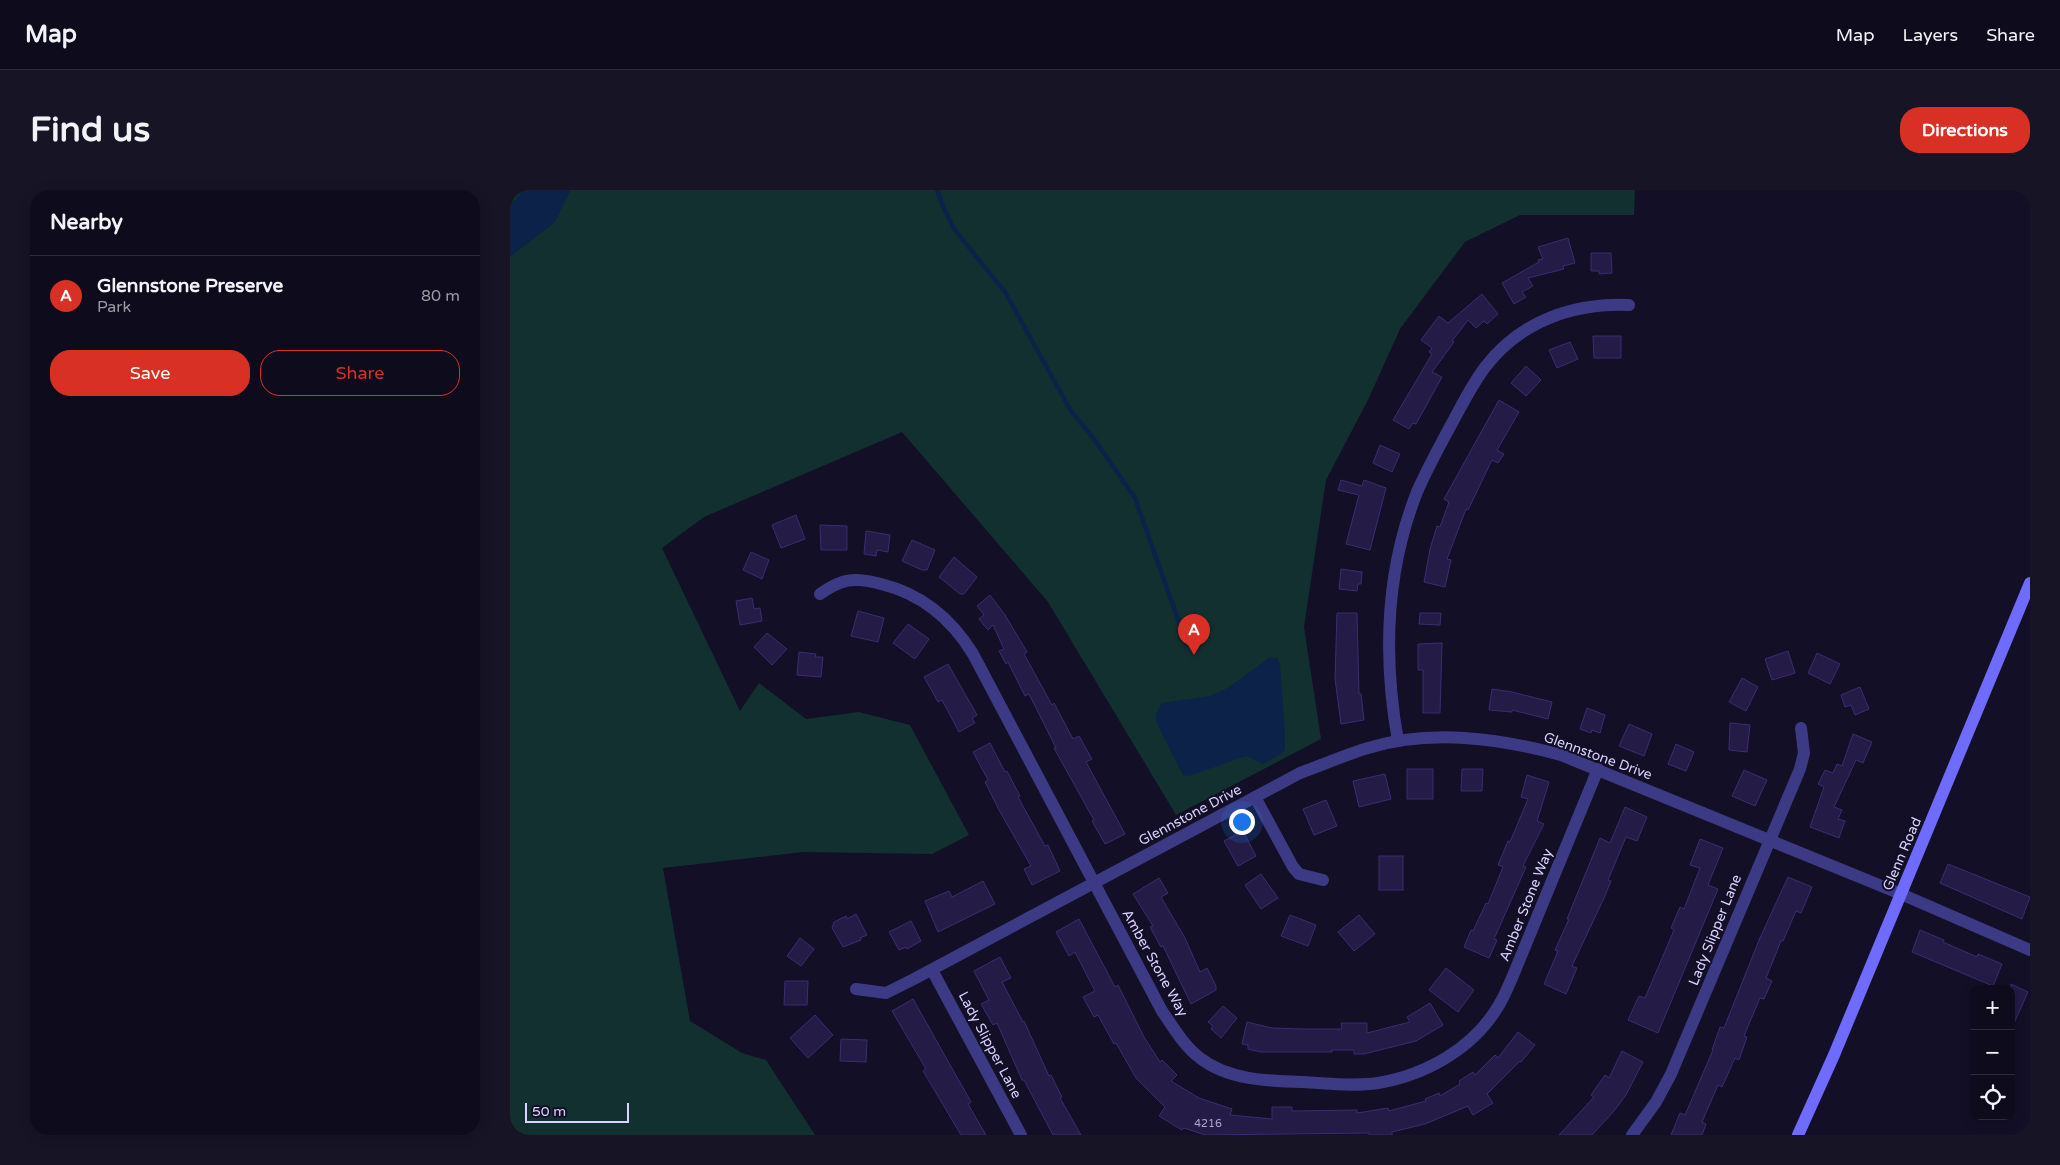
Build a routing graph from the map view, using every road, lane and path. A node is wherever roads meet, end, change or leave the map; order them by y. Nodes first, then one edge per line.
1 (1629, 305) dead end
2 (2030, 584) edge
3 (820, 594) dead end
4 (1800, 728) dead end
5 (1398, 741) junction
6 (1598, 769) junction
7 (1255, 797) junction
8 (1769, 840) junction
9 (1323, 880) dead end
10 (1094, 882) junction
11 (1901, 894) junction
12 (2030, 950) edge
13 (932, 970) junction
14 (856, 989) dead end
15 (1021, 1135) edge
16 (1632, 1135) edge
17 (1798, 1135) edge

1 - 5 street
2 - 11 street, Glenn Road
3 - 10 street, Amber Stone Way
4 - 8 street, Lady Slipper Lane
5 - 6 street, Glennstone Drive
5 - 7 street, Glennstone Drive
6 - 8 street, Glennstone Drive
6 - 10 street, Amber Stone Way
7 - 9 street
7 - 10 street, Glennstone Drive
8 - 11 street, Glennstone Drive
8 - 16 street, Lady Slipper Lane
10 - 13 street, Glennstone Drive
11 - 12 street, Glennstone Drive
11 - 17 street, Glenn Road
13 - 14 street, Glennstone Drive
13 - 15 street, Lady Slipper Lane

